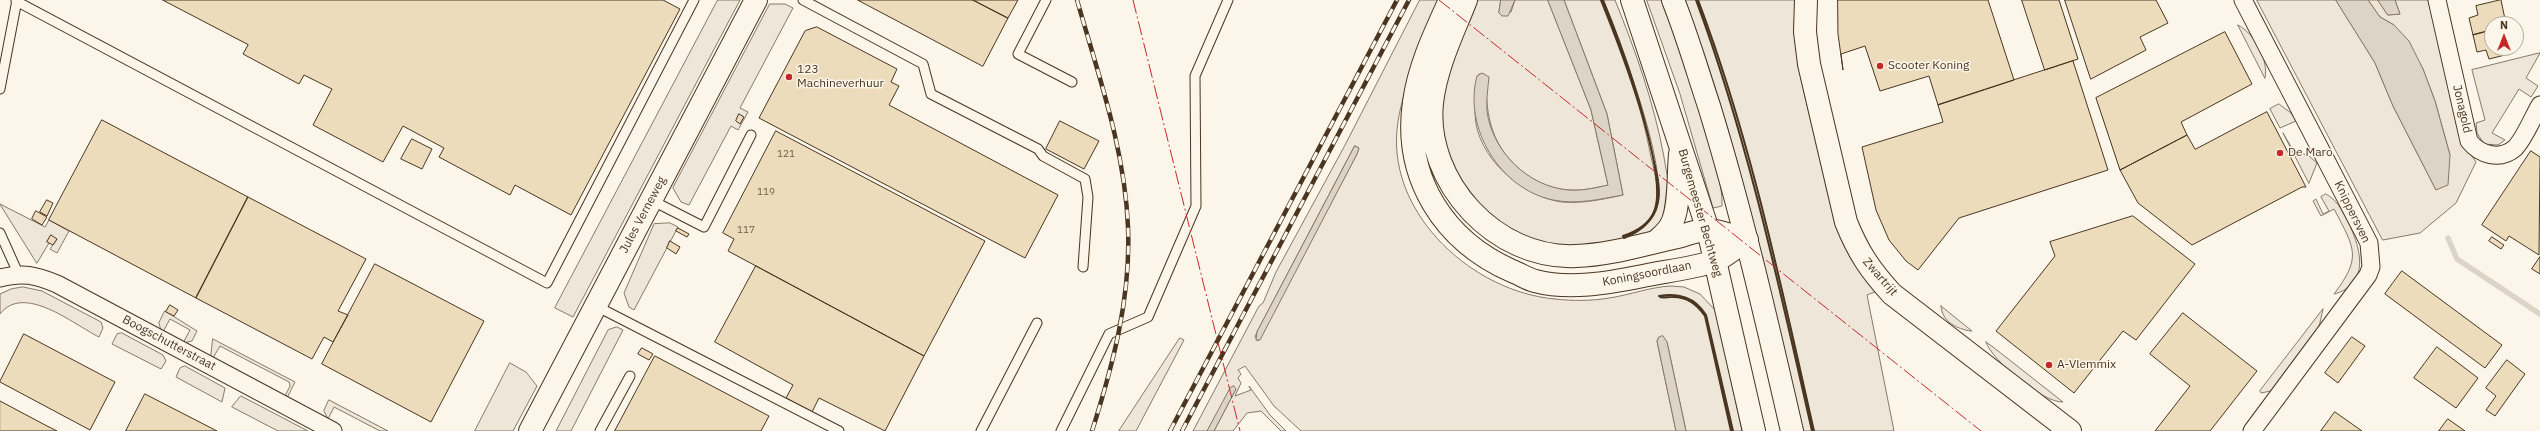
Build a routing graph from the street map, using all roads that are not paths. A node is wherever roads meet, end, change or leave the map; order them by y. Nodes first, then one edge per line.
1 (16, 0) edge
2 (694, 0) edge
3 (756, 0) edge
4 (803, 0) edge
5 (1046, 0) edge
6 (1228, 0) edge
7 (1450, 0) edge
8 (1466, 0) edge
9 (1632, 0) edge
10 (1673, 0) edge
11 (1806, 0) edge
12 (2244, 0) edge
13 (2437, 0) edge
14 (1072, 82) dead end
15 (0, 89) edge
16 (2540, 105) edge
17 (751, 135) dead end
18 (1681, 147) junction
19 (651, 200) junction
20 (1708, 230) junction
21 (0, 233) edge
22 (1747, 240) junction
23 (1658, 242) junction
24 (1716, 261) junction
25 (1083, 267) dead end
26 (18, 273) junction
27 (0, 278) edge
28 (596, 306) junction
29 (1037, 323) dead end
30 (630, 376) dead end
31 (333, 431) edge
32 (530, 431) edge
33 (600, 431) edge
34 (839, 431) edge
35 (981, 431) edge
36 (1061, 431) edge
37 (1754, 431) edge
38 (1792, 431) edge
39 (2070, 431) edge
40 (2252, 431) edge

1 - 2 lane
1 - 15 lane
3 - 19 street, Jules Verneweg
4 - 25 lane
5 - 14 lane
6 - 36 lane
7 - 24 street, Koningsoordlaan
8 - 23 street
9 - 18 street, Burgemeester Bechtweg
10 - 22 street
11 - 39 street, Zwartrijt
12 - 40 street, Knippersven
13 - 16 street, Jonagold
17 - 19 lane
18 - 20 street, Burgemeester Bechtweg
18 - 23 street
19 - 28 street, Jules Verneweg
20 - 22 street
20 - 23 street
20 - 24 street, Burgemeester Bechtweg
21 - 26 lane
22 - 24 street, Koningsoordlaan
22 - 38 street
24 - 37 street, Burgemeester Bechtweg
26 - 27 street, Boogschutterstraat
26 - 31 street, Boogschutterstraat
28 - 32 street, Jules Verneweg
28 - 34 lane
29 - 35 lane
30 - 33 lane

